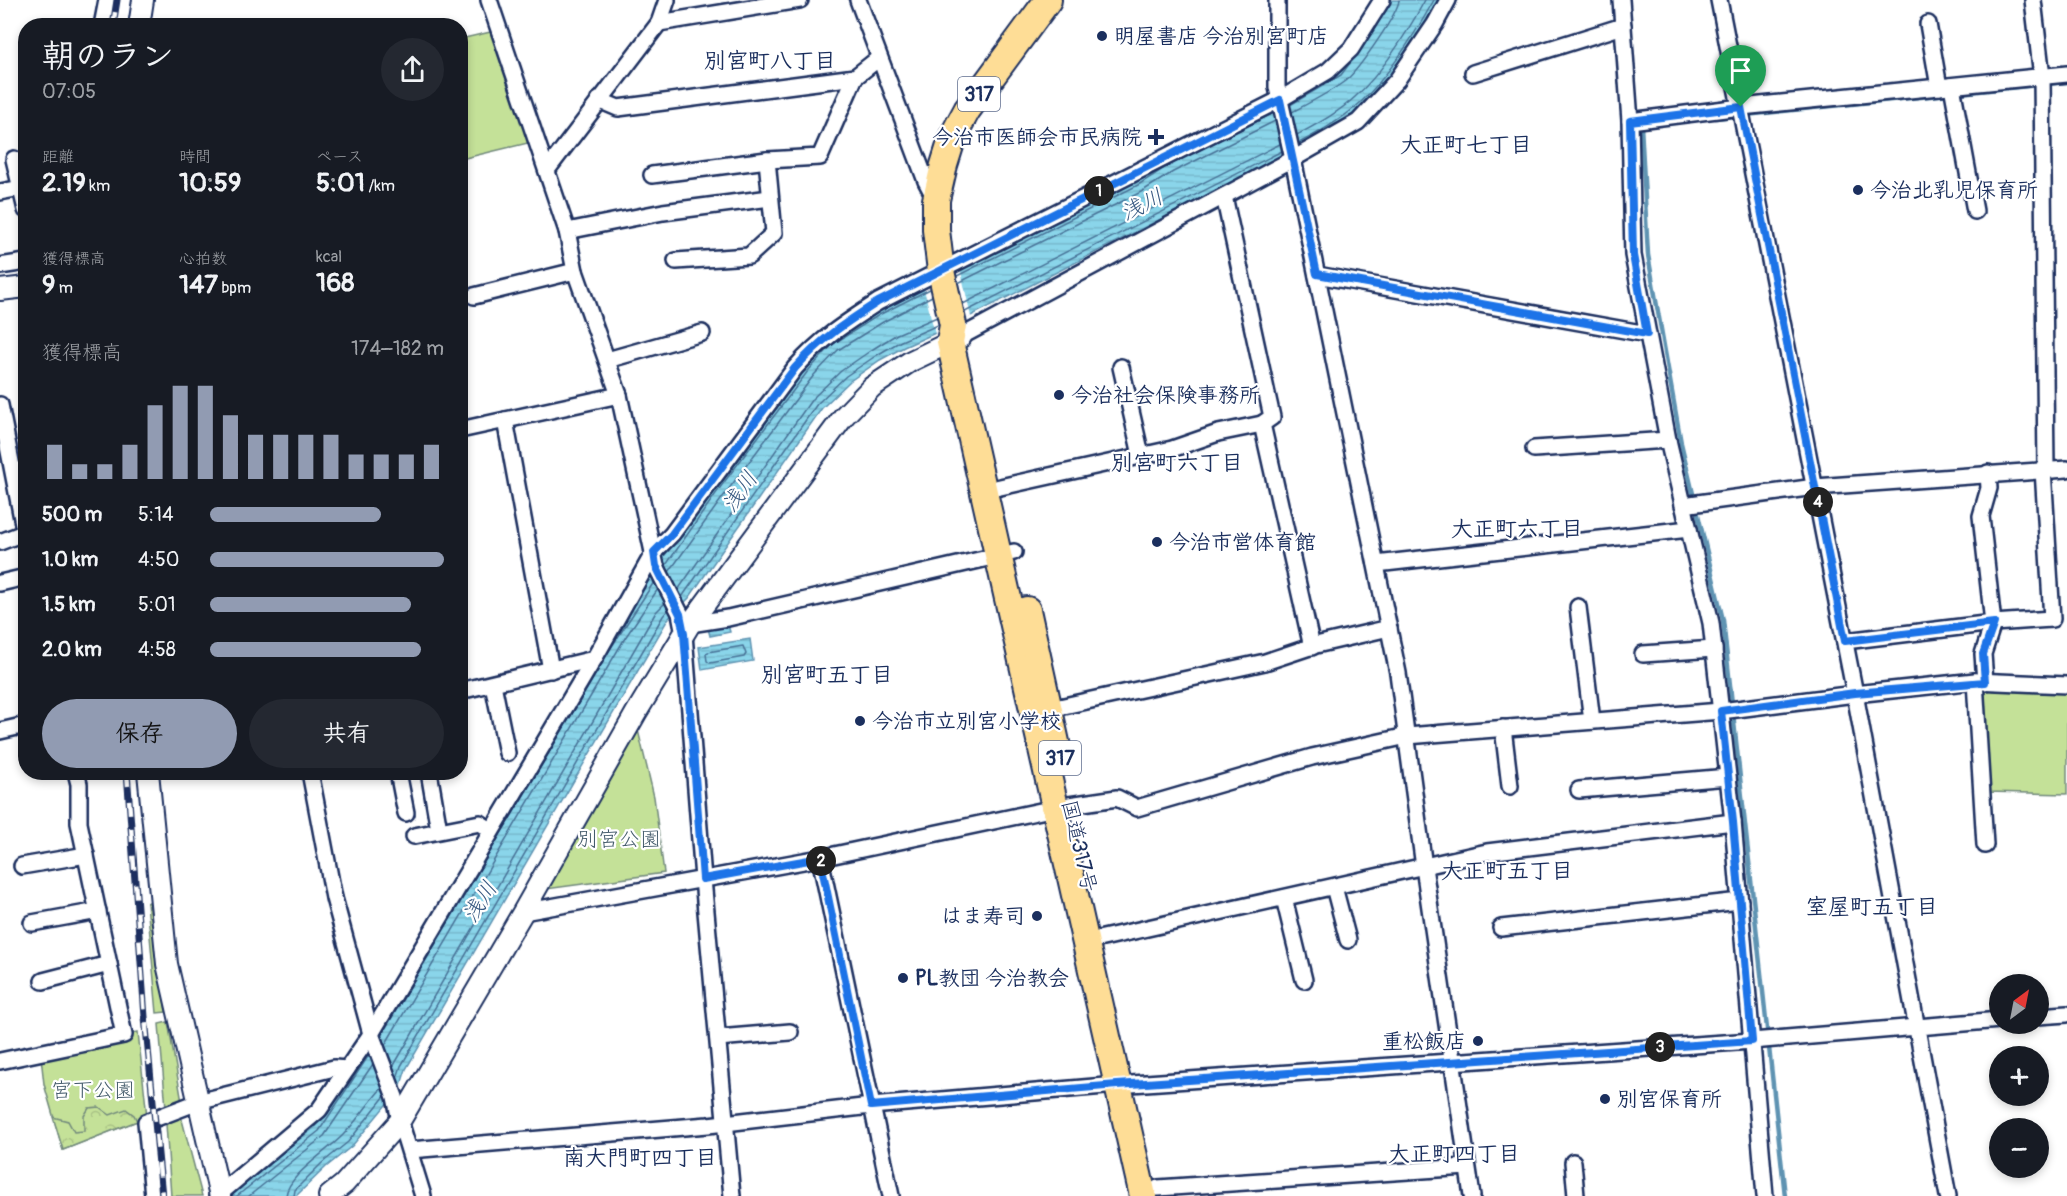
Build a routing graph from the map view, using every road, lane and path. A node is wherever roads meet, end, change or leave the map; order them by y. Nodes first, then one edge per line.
1 (107, 0) edge
2 (489, 0) edge
3 (666, 0) edge
4 (801, 0) edge
5 (858, 0) edge
6 (1048, 0) edge
7 (1277, 0) edge
8 (1382, 0) edge
9 (1448, 0) edge
10 (1621, 0) edge
11 (1719, 0) edge
12 (2033, 0) edge
13 (104, 18) edge
14 (659, 23) junction
15 (1928, 24) dead end
16 (1623, 26) junction
17 (879, 58) junction
18 (1473, 73) dead end
19 (2067, 74) edge
20 (855, 77) junction
21 (2042, 77) junction
22 (1946, 87) junction
23 (599, 100) junction
24 (1280, 103) junction
25 (1741, 107) junction
26 (1630, 121) junction
27 (1292, 156) junction
28 (14, 159) dead end
29 (767, 160) junction
30 (547, 170) junction
31 (652, 175) dead end
32 (18, 176) edge
33 (18, 189) edge
34 (0, 192) edge
35 (1224, 196) junction
36 (770, 198) junction
37 (936, 200) junction
38 (1975, 211) dead end
39 (567, 231) junction
40 (676, 261) dead end
41 (18, 263) edge
42 (0, 266) edge
43 (575, 271) junction
44 (941, 274) junction
45 (1317, 274) junction
46 (18, 288) edge
47 (0, 290) edge
48 (474, 296) dead end
49 (702, 333) dead end
50 (956, 334) junction
51 (1647, 334) junction
52 (607, 360) junction
53 (1121, 367) dead end
54 (619, 395) junction
55 (0, 405) edge
56 (506, 420) junction
57 (1262, 424) junction
58 (468, 428) edge
59 (2, 429) edge
60 (1668, 440) junction
61 (1534, 449) dead end
62 (1141, 455) junction
63 (2044, 469) junction
64 (2067, 469) edge
65 (1988, 473) junction
66 (7, 478) edge
67 (1815, 487) junction
68 (990, 489) junction
69 (1683, 505) junction
70 (18, 513) edge
71 (1689, 529) junction
72 (18, 537) edge
73 (0, 542) edge
74 (1006, 554) junction
75 (655, 559) junction
76 (1376, 564) junction
77 (18, 579) edge
78 (0, 583) edge
79 (1578, 608) dead end
80 (1994, 623) junction
81 (685, 624) junction
82 (1389, 628) junction
83 (1845, 641) junction
84 (1311, 647) junction
85 (1714, 649) junction
86 (1643, 654) dead end
87 (594, 659) junction
88 (551, 670) junction
89 (1980, 681) junction
90 (493, 684) junction
91 (2067, 685) edge
92 (468, 690) edge
93 (1855, 693) junction
94 (1041, 711) junction
95 (1721, 711) junction
96 (1592, 721) junction
97 (18, 727) edge
98 (1503, 728) junction
99 (0, 730) edge
100 (1407, 736) junction
101 (507, 753) dead end
102 (1728, 777) junction
103 (78, 780) edge
104 (149, 780) edge
105 (312, 780) edge
106 (400, 780) edge
107 (430, 780) edge
108 (1510, 786) dead end
109 (1579, 790) dead end
110 (1062, 807) junction
111 (406, 813) dead end
112 (1733, 822) junction
113 (439, 830) junction
114 (491, 830) junction
115 (414, 836) dead end
116 (1985, 845) dead end
117 (86, 855) junction
118 (820, 858) junction
119 (22, 866) dead end
120 (1424, 867) junction
121 (703, 879) junction
122 (1334, 887) junction
123 (1284, 898) junction
124 (1740, 901) junction
125 (98, 911) junction
126 (523, 912) junction
127 (32, 923) dead end
128 (1502, 928) dead end
129 (1348, 940) dead end
130 (1093, 941) junction
131 (109, 964) junction
132 (1304, 980) dead end
133 (43, 981) dead end
134 (2067, 1014) edge
135 (2049, 1015) edge
136 (1989, 1021) edge
137 (1917, 1026) junction
138 (790, 1032) dead end
139 (373, 1038) junction
140 (718, 1038) junction
141 (1752, 1041) junction
142 (0, 1061) edge
143 (1452, 1062) junction
144 (347, 1070) junction
145 (1126, 1085) junction
146 (198, 1102) junction
147 (871, 1106) junction
148 (400, 1121) junction
149 (726, 1122) junction
150 (410, 1150) junction
151 (1573, 1162) dead end
152 (1467, 1167) junction
153 (1154, 1193) edge
154 (219, 1195) edge
155 (153, 1196) edge
156 (329, 1196) edge
157 (423, 1196) edge
158 (732, 1196) edge
159 (891, 1196) edge
160 (1472, 1196) edge
161 (1576, 1196) edge
162 (1765, 1196) edge
163 (1948, 1196) edge

1 - 13 street
2 - 30 street
3 - 14 street
4 - 14 street
5 - 17 street
6 - 37 highway, 国道317号 / 317
7 - 24 street
8 - 24 street
9 - 27 street
10 - 16 street
11 - 25 street
12 - 21 street
14 - 23 street
15 - 22 street
16 - 18 street
16 - 26 street
17 - 20 street
17 - 37 street
19 - 21 street
20 - 23 street
20 - 29 street
21 - 22 street
21 - 63 street
22 - 25 street
22 - 38 street
23 - 30 street
24 - 27 street
24 - 44 street
25 - 26 street
25 - 67 street
26 - 51 street
27 - 35 street
27 - 45 street
28 - 32 street
29 - 31 street
29 - 36 street
30 - 39 street
33 - 34 street
35 - 50 street
35 - 57 street
36 - 39 street
36 - 40 street
37 - 44 highway, 国道317号 / 317
39 - 43 street
41 - 42 street
43 - 48 street
43 - 52 street
44 - 50 highway, 国道317号 / 317
44 - 75 street
45 - 51 street
45 - 76 street
46 - 47 street
49 - 52 street
50 - 68 highway, 国道317号 / 317
50 - 81 street
51 - 60 street
52 - 54 street
53 - 62 street
54 - 56 street
54 - 75 street
55 - 59 street
56 - 58 street
56 - 88 street
57 - 62 street
57 - 84 street
59 - 66 street
60 - 61 street
60 - 69 street
62 - 68 street
63 - 64 street
63 - 65 street
63 - 80 street
65 - 67 street
65 - 80 street
66 - 70 street
67 - 69 street
67 - 83 street
68 - 74 highway, 国道317号 / 317
69 - 71 street
71 - 76 street
71 - 85 street
72 - 73 street
74 - 81 street
74 - 94 highway, 国道317号 / 317
75 - 81 street
75 - 87 street
76 - 82 street
77 - 78 street
79 - 96 street
80 - 83 street
80 - 89 street
81 - 121 street
81 - 126 street
82 - 84 street
82 - 100 street
83 - 93 street
84 - 94 street
85 - 86 street
85 - 95 street
87 - 88 street
87 - 114 street
88 - 90 street
89 - 91 street
89 - 93 street
89 - 116 street
90 - 92 street
90 - 101 street
93 - 95 street
93 - 137 street
94 - 110 highway, 国道317号 / 317
95 - 96 street
95 - 102 street
96 - 98 street
97 - 99 street
98 - 100 street
98 - 108 street
100 - 110 street
100 - 120 street
102 - 109 street
102 - 112 street
103 - 117 street
104 - 146 street
105 - 139 street
106 - 111 street
107 - 113 street
110 - 118 street
110 - 130 highway, 国道317号 / 317
112 - 120 street
112 - 124 street
113 - 114 street
113 - 115 street
114 - 139 street
117 - 119 street
117 - 125 street
118 - 121 street
118 - 147 street
120 - 122 street
120 - 143 street
121 - 126 street
121 - 140 street
122 - 123 street
122 - 129 street
123 - 130 street
123 - 132 street
124 - 128 street
124 - 141 street
125 - 127 street
125 - 131 street
126 - 148 street
130 - 145 highway, 国道317号 / 317
131 - 133 street
131 - 142 street
134 - 135 street
136 - 137 street
137 - 141 street
137 - 163 street
138 - 140 street
139 - 144 street
139 - 148 street
140 - 149 street
141 - 143 street
141 - 162 street
143 - 145 street
143 - 152 street
144 - 146 street
144 - 154 street
145 - 147 street
145 - 153 highway, 国道317号 / 317
146 - 154 street
146 - 155 street
147 - 149 street
147 - 159 street
148 - 150 street
148 - 156 street
149 - 150 street
149 - 158 street
150 - 157 street
151 - 161 street
152 - 153 street
152 - 160 street

